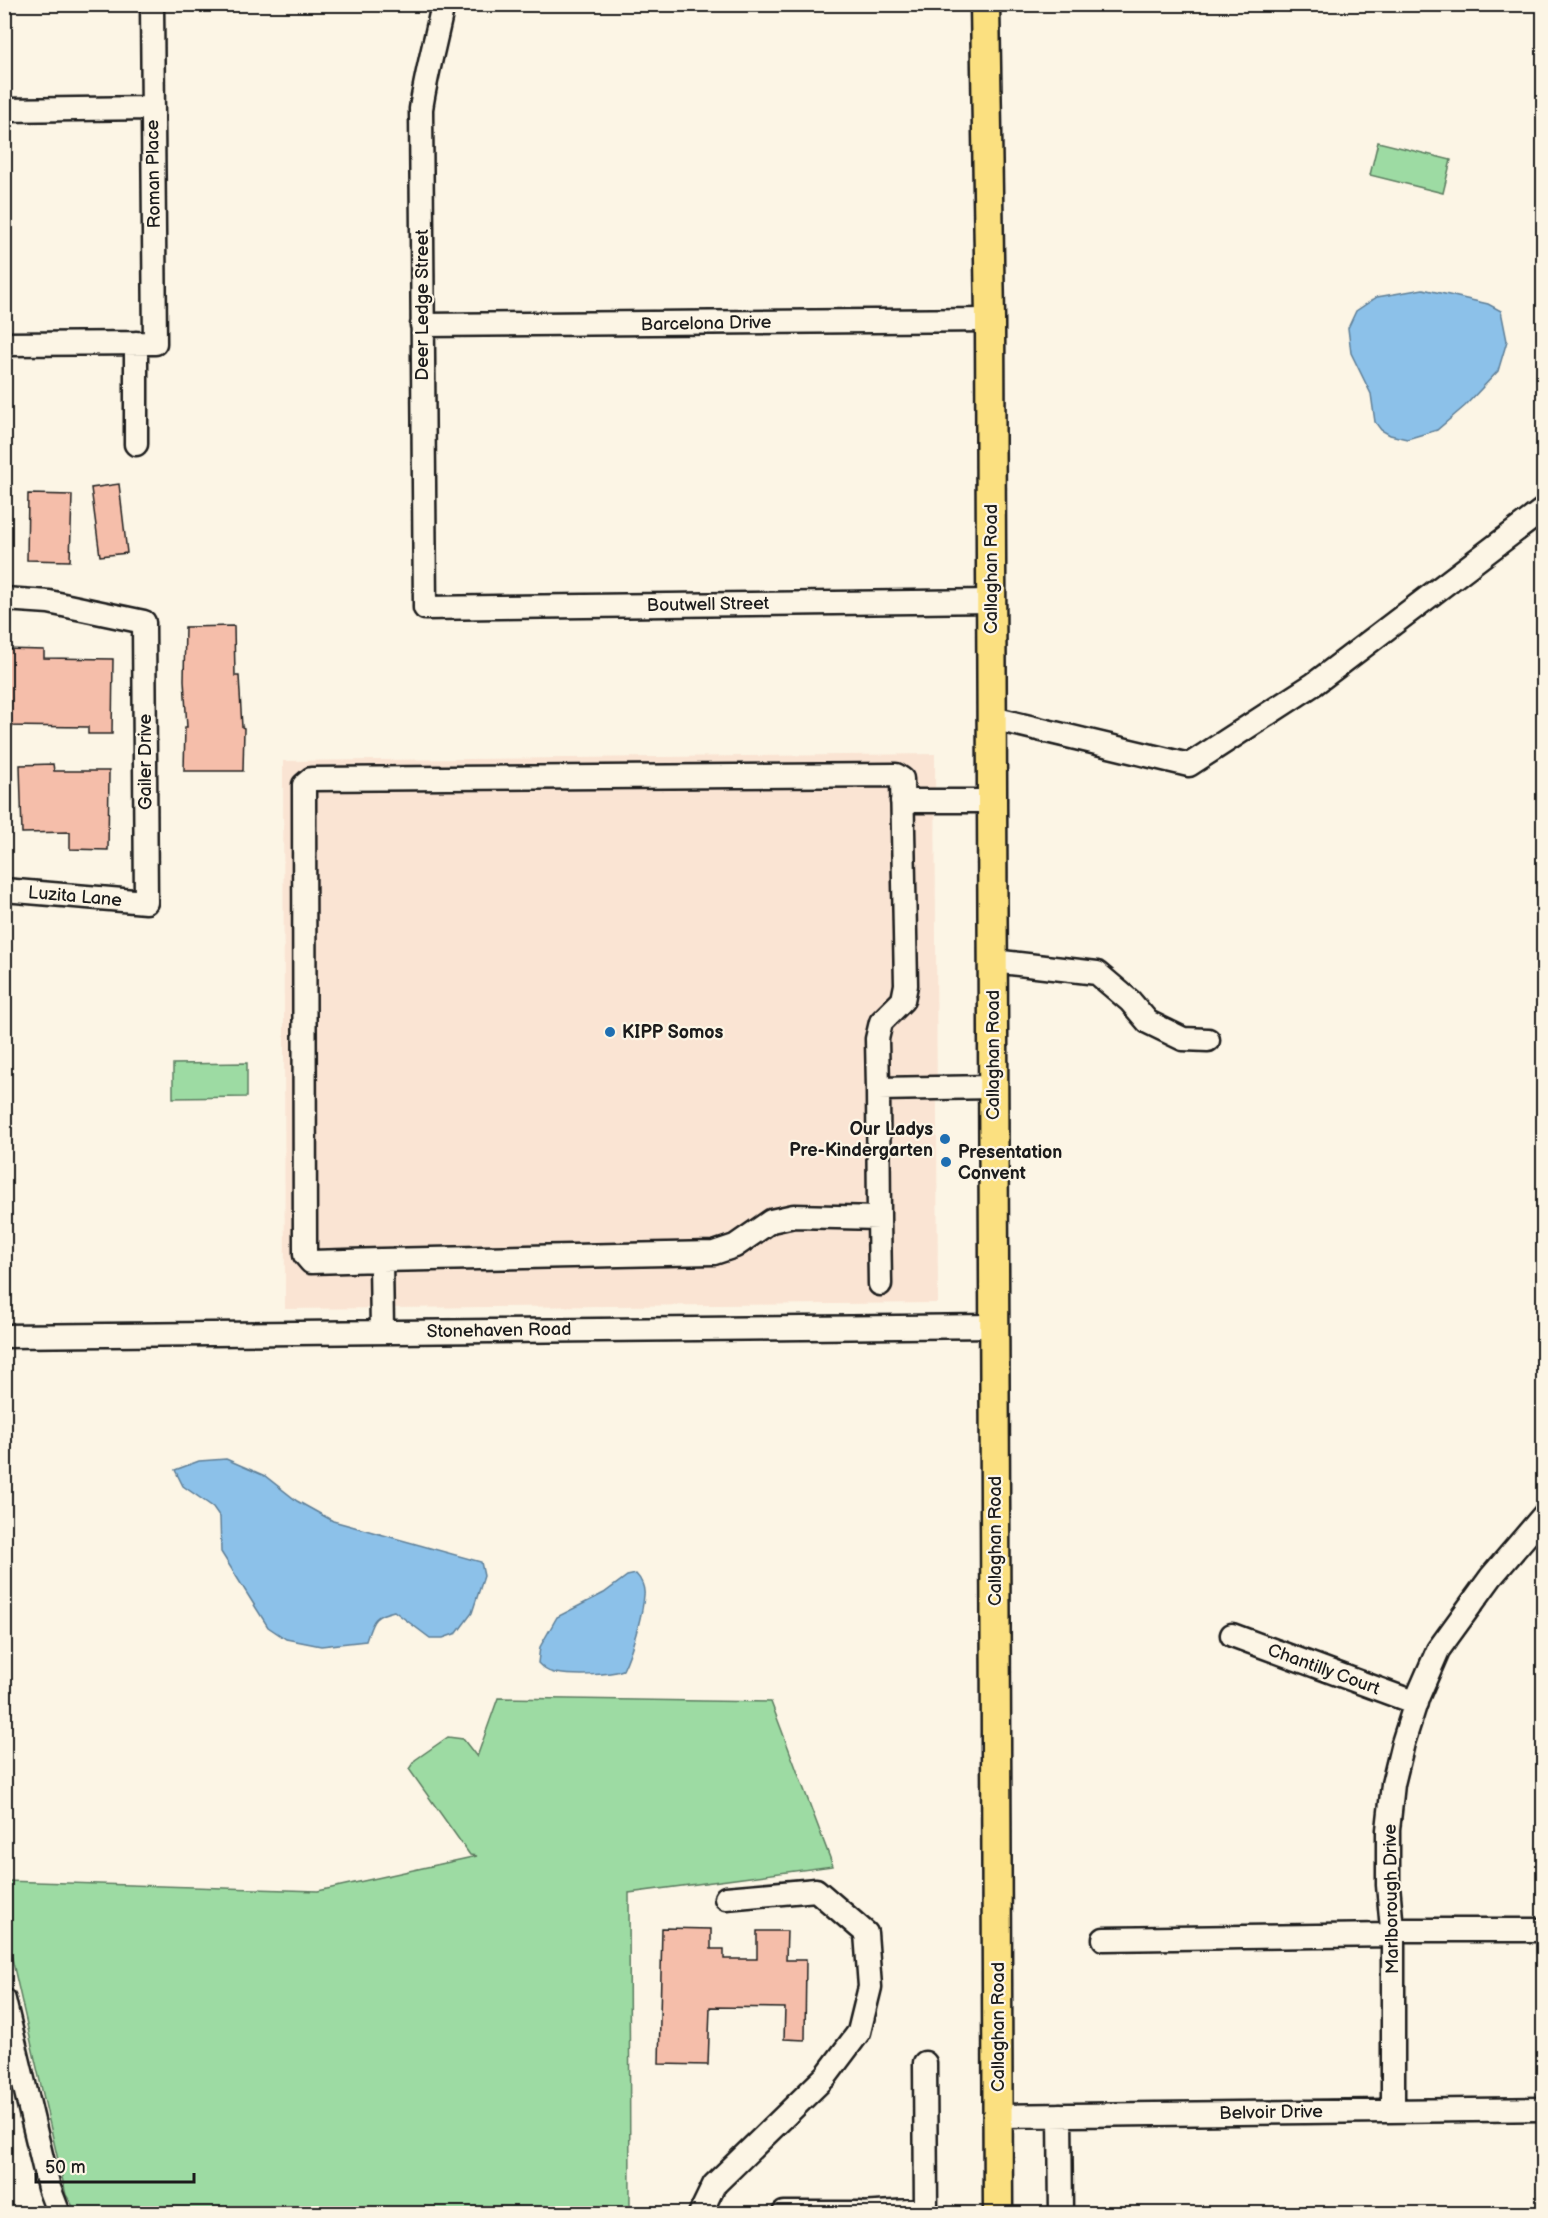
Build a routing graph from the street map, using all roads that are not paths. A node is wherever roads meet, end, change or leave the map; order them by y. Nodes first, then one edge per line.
1 (152, 4) edge
2 (443, 4) edge
3 (985, 4) edge
4 (152, 108) junction
5 (4, 110) edge
6 (990, 320) junction
7 (423, 325) junction
8 (146, 343) junction
9 (4, 344) edge
10 (136, 444) dead end
11 (1544, 509) edge
12 (4, 598) edge
13 (992, 601) junction
14 (424, 608) joint
15 (992, 718) junction
16 (902, 801) junction
17 (992, 801) junction
18 (4, 890) edge
19 (146, 902) joint
20 (993, 961) junction
21 (1208, 1040) dead end
22 (993, 1087) junction
23 (878, 1089) junction
24 (879, 1218) junction
25 (381, 1260) junction
26 (880, 1284) dead end
27 (994, 1326) junction
28 (382, 1331) junction
29 (4, 1336) edge
30 (1544, 1515) edge
31 (1232, 1635) dead end
32 (1416, 1703) junction
33 (726, 1898) dead end
34 (1544, 1930) edge
35 (1392, 1933) junction
36 (1104, 1939) dead end
37 (4, 2000) edge
38 (925, 2063) dead end
39 (1544, 2109) edge
40 (1393, 2110) junction
41 (1060, 2115) junction
42 (999, 2116) junction
43 (784, 2213) edge
44 (860, 2213) edge
45 (58, 2214) edge
46 (700, 2214) edge
47 (998, 2214) edge
48 (1061, 2214) edge

1 - 4 street, Roman Place
2 - 7 street, Deer Ledge Street
3 - 6 main road, Callaghan Road
4 - 5 street
4 - 8 street, Roman Place
6 - 7 street, Barcelona Drive
6 - 13 main road, Callaghan Road
7 - 14 street, Deer Ledge Street
8 - 9 street
8 - 10 street, Roman Place
11 - 15 street
12 - 19 street, Gailer Drive
13 - 14 street, Boutwell Street
13 - 15 main road, Callaghan Road
15 - 17 main road, Callaghan Road
16 - 17 street
16 - 23 street
16 - 25 street
17 - 20 main road, Callaghan Road
18 - 19 street, Luzita Lane
20 - 21 street
20 - 22 main road, Callaghan Road
22 - 23 street
22 - 27 main road, Callaghan Road
23 - 24 street
24 - 25 street
24 - 26 street
25 - 28 street
27 - 28 street, Stonehaven Road
27 - 42 main road, Callaghan Road
28 - 29 street, Stonehaven Road
30 - 32 street, Marlborough Drive
31 - 32 street, Chantilly Court
32 - 35 street, Marlborough Drive
33 - 46 street
34 - 35 street
35 - 36 street
35 - 40 street, Marlborough Drive
37 - 45 street
38 - 44 street
39 - 40 street, Belvoir Drive
40 - 41 street, Belvoir Drive
41 - 42 street, Belvoir Drive
41 - 48 street
42 - 47 main road, Callaghan Road
43 - 44 street

